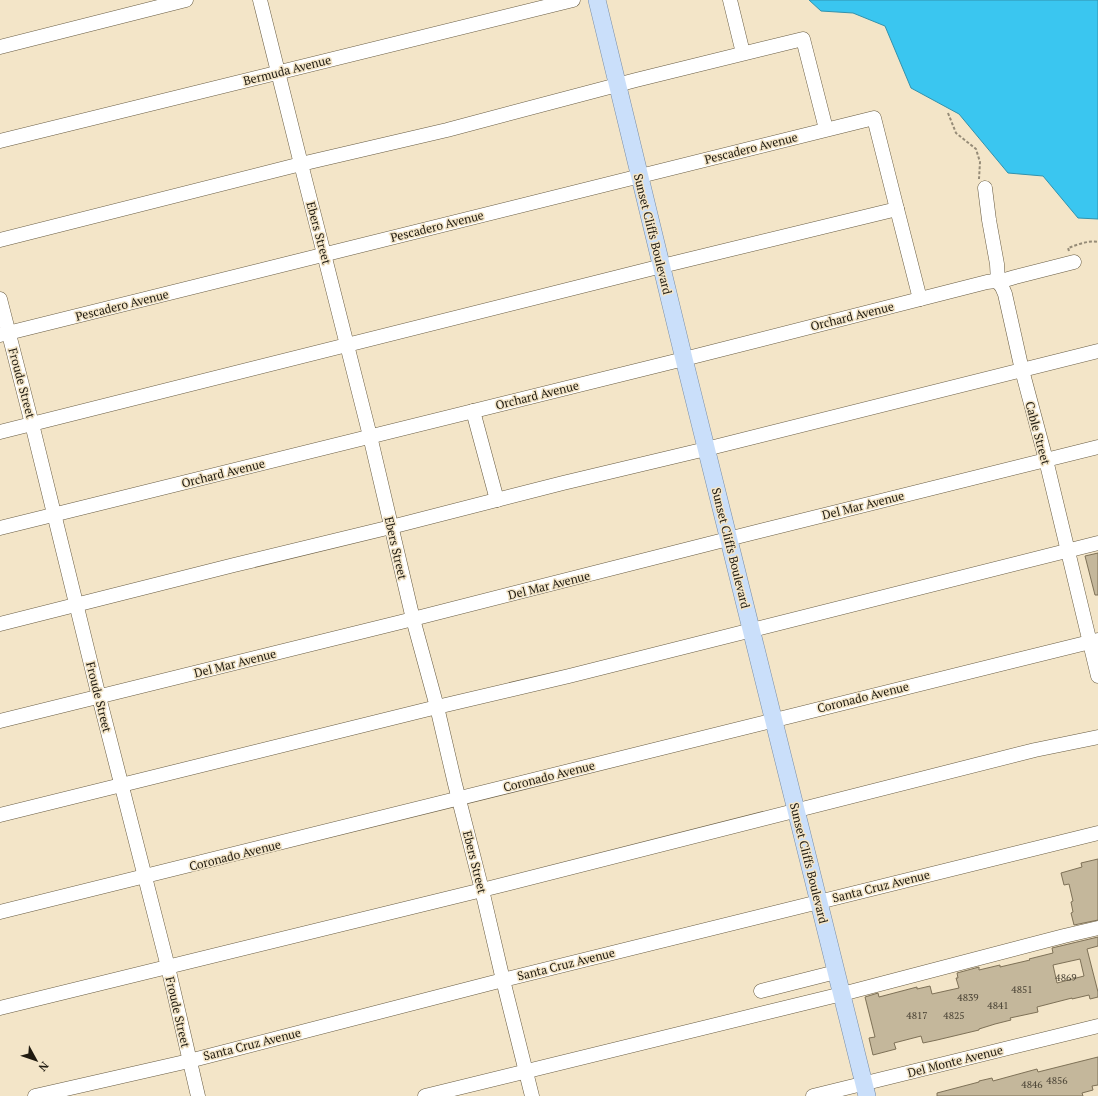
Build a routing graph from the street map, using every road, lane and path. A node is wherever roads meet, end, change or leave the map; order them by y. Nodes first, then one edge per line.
1 (186, 0) edge
2 (260, 0) edge
3 (574, 0) edge
4 (597, 0) edge
5 (730, 0) edge
6 (0, 47) edge
7 (743, 54) junction
8 (278, 73) junction
9 (618, 86) junction
10 (948, 113) dead end
11 (826, 129) junction
12 (0, 141) edge
13 (300, 164) junction
14 (639, 177) junction
15 (985, 188) joint
16 (898, 209) junction
17 (0, 240) edge
18 (1098, 242) edge
19 (1072, 247) dead end
20 (324, 254) junction
21 (1074, 262) dead end
22 (662, 266) junction
23 (998, 282) junction
24 (0, 299) edge
25 (920, 299) junction
26 (4, 334) edge
27 (347, 345) junction
28 (1098, 351) edge
29 (684, 359) junction
30 (1022, 370) junction
31 (473, 411) junction
32 (32, 424) junction
33 (0, 432) edge
34 (370, 436) junction
35 (1098, 447) edge
36 (706, 449) junction
37 (1046, 460) junction
38 (497, 500) junction
39 (54, 514) junction
40 (392, 527) junction
41 (0, 528) edge
42 (728, 539) junction
43 (1098, 543) edge
44 (1067, 551) junction
45 (76, 606) junction
46 (413, 619) junction
47 (0, 624) edge
48 (751, 630) junction
49 (1094, 641) edge
50 (1098, 676) edge
51 (99, 696) junction
52 (437, 707) junction
53 (773, 720) junction
54 (0, 721) edge
55 (1098, 737) edge
56 (122, 786) junction
57 (459, 798) junction
58 (796, 812) junction
59 (0, 815) edge
60 (1098, 833) edge
61 (145, 877) junction
62 (482, 890) junction
63 (819, 902) junction
64 (0, 912) edge
65 (1098, 928) edge
66 (168, 967) junction
67 (836, 972) junction
68 (503, 980) junction
69 (761, 991) dead end
70 (842, 994) junction
71 (0, 1008) edge
72 (1098, 1026) edge
73 (189, 1060) junction
74 (526, 1071) junction
75 (865, 1090) edge
76 (35, 1096) edge
77 (198, 1096) edge
78 (425, 1096) edge
79 (532, 1096) edge
80 (813, 1096) edge

1 - 6 street
2 - 8 street, Ebers Street
3 - 8 street, Bermuda Avenue
4 - 9 main road, Sunset Cliffs Boulevard
5 - 7 street
7 - 9 street
7 - 11 street
8 - 12 street, Bermuda Avenue
8 - 13 street, Ebers Street
9 - 13 street
9 - 14 main road, Sunset Cliffs Boulevard
10 - 15 path
11 - 14 street, Pescadero Avenue
11 - 16 street, Pescadero Avenue
13 - 17 street
13 - 20 street, Ebers Street
14 - 20 street, Pescadero Avenue
14 - 22 main road, Sunset Cliffs Boulevard
15 - 23 street, Cable Street
16 - 22 street
16 - 25 street
18 - 19 path
20 - 26 street, Pescadero Avenue
20 - 27 street, Ebers Street
21 - 23 street, Orchard Avenue
22 - 27 street
22 - 29 main road, Sunset Cliffs Boulevard
23 - 25 street, Orchard Avenue
23 - 30 street, Cable Street
24 - 26 street, Froude Street
25 - 29 street, Orchard Avenue
26 - 32 street, Froude Street
27 - 32 street
27 - 34 street, Ebers Street
28 - 30 street
29 - 31 street, Orchard Avenue
29 - 36 main road, Sunset Cliffs Boulevard
30 - 36 street
30 - 37 street, Cable Street
31 - 34 street, Orchard Avenue
31 - 38 street
32 - 33 street
32 - 39 street, Froude Street
34 - 39 street, Orchard Avenue
34 - 40 street, Ebers Street
35 - 37 street, Del Mar Avenue
36 - 38 street
36 - 42 main road, Sunset Cliffs Boulevard
37 - 42 street, Del Mar Avenue
37 - 44 street, Cable Street
38 - 40 street
39 - 41 street, Orchard Avenue
39 - 45 street, Froude Street
40 - 45 street
40 - 46 street, Ebers Street
42 - 46 street, Del Mar Avenue
42 - 48 main road, Sunset Cliffs Boulevard
43 - 44 street
44 - 48 street
44 - 49 street, Cable Street
45 - 47 street
45 - 51 street, Froude Street
46 - 51 street, Del Mar Avenue
46 - 52 street, Ebers Street
48 - 52 street
48 - 53 main road, Sunset Cliffs Boulevard
49 - 50 street, Cable Street
49 - 53 street, Coronado Avenue
51 - 54 street, Del Mar Avenue
51 - 56 street, Froude Street
52 - 56 street
52 - 57 street, Ebers Street
53 - 57 street, Coronado Avenue
53 - 58 main road, Sunset Cliffs Boulevard
55 - 58 street
56 - 59 street
56 - 61 street, Froude Street
57 - 61 street, Coronado Avenue
57 - 62 street, Ebers Street
58 - 62 street
58 - 63 main road, Sunset Cliffs Boulevard
60 - 63 street, Santa Cruz Avenue
61 - 64 street, Coronado Avenue
61 - 66 street, Froude Street
62 - 66 street
62 - 68 street, Ebers Street
63 - 67 main road, Sunset Cliffs Boulevard
63 - 68 street, Santa Cruz Avenue
65 - 70 street
66 - 71 street
66 - 73 street, Froude Street
67 - 69 street
67 - 70 main road, Sunset Cliffs Boulevard
68 - 73 street, Santa Cruz Avenue
68 - 74 street, Ebers Street
70 - 74 street
70 - 75 main road, Sunset Cliffs Boulevard
72 - 75 street, Del Monte Avenue
73 - 76 street, Santa Cruz Avenue
73 - 77 street, Froude Street
74 - 78 street
74 - 79 street, Ebers Street
75 - 80 street, Del Monte Avenue

